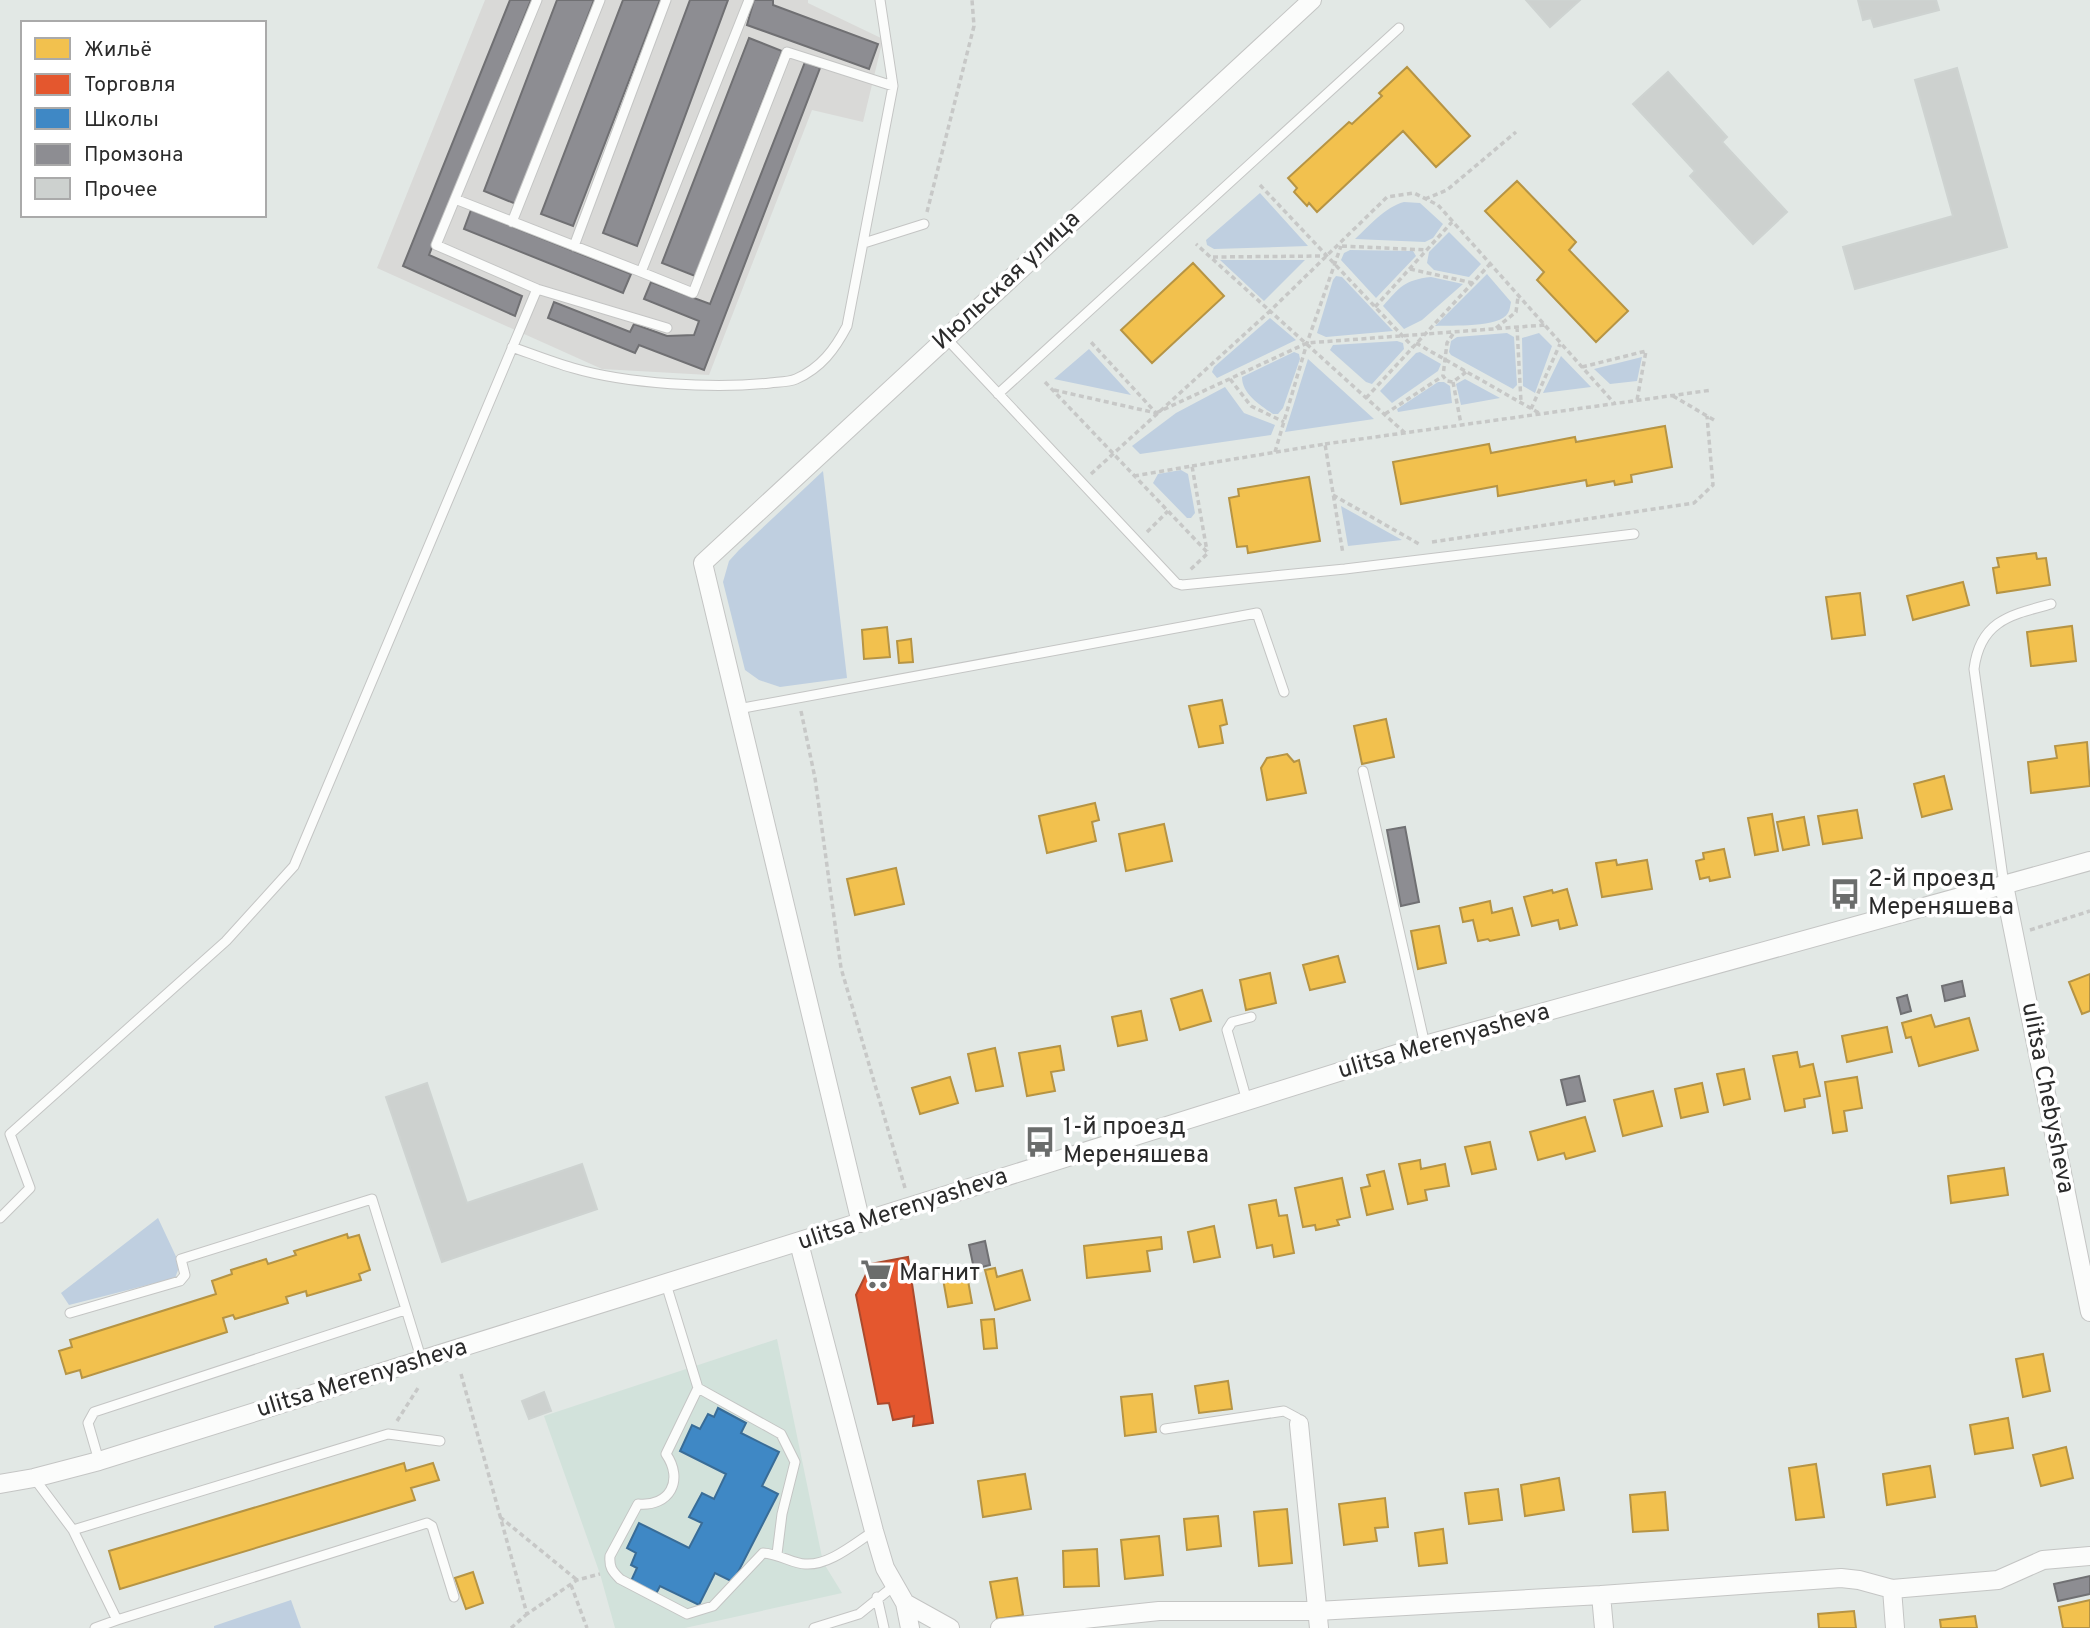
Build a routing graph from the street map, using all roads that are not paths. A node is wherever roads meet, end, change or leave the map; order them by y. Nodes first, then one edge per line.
1 (537, 0) edge
2 (600, 0) edge
3 (666, 0) edge
4 (749, 0) edge
5 (880, 0) edge
6 (1311, 0) edge
7 (1399, 28) dead end
8 (893, 86) junction
9 (455, 199) junction
10 (512, 222) junction
11 (924, 224) road end
12 (864, 243) junction
13 (573, 246) junction
14 (641, 272) junction
15 (537, 289) junction
16 (667, 328) dead end
17 (946, 338) junction
18 (512, 347) junction
19 (998, 394) junction
20 (1634, 534) dead end
21 (2051, 604) dead end
22 (1284, 692) dead end
23 (738, 709) junction
24 (1363, 771) dead end
25 (2090, 861) edge
26 (2004, 885) junction
27 (1251, 1017) dead end
28 (1425, 1045) junction
29 (1247, 1101) junction
30 (0, 1129) edge
31 (10, 1134) junction
32 (0, 1218) edge
33 (861, 1223) junction
34 (799, 1243) junction
35 (666, 1284) junction
36 (405, 1310) junction
37 (2090, 1312) edge
38 (70, 1313) dead end
39 (422, 1360) junction
40 (698, 1388) junction
41 (1299, 1424) joint
42 (1166, 1429) dead end
43 (440, 1441) dead end
44 (99, 1461) junction
45 (34, 1478) junction
46 (0, 1485) edge
47 (73, 1530) junction
48 (874, 1531) junction
49 (777, 1554) junction
50 (2090, 1556) edge
51 (895, 1585) junction
52 (1892, 1589) junction
53 (1601, 1595) junction
54 (454, 1597) dead end
55 (877, 1597) junction
56 (905, 1603) junction
57 (117, 1620) junction
58 (1318, 1620) edge
59 (95, 1628) edge
60 (814, 1628) edge
61 (884, 1628) edge
62 (910, 1628) edge
63 (950, 1628) edge
64 (1000, 1628) edge
65 (1013, 1628) edge
66 (1604, 1628) edge
67 (1895, 1628) edge

1 - 9 lane
2 - 10 lane
3 - 13 lane
4 - 14 lane
5 - 8 lane
6 - 17 street, Июльская улица
7 - 19 lane
8 - 12 lane
8 - 14 lane
9 - 10 lane
9 - 15 lane
10 - 13 lane
11 - 12 lane
12 - 18 lane
13 - 14 lane
15 - 16 lane
15 - 18 lane
17 - 19 lane
17 - 23 street, Июльская улица
18 - 31 lane
19 - 20 lane
21 - 26 lane
22 - 23 lane
23 - 33 street
24 - 28 lane
25 - 26 street, ulitsa Merenyasheva
26 - 28 street, ulitsa Merenyasheva
26 - 37 street, ulitsa Chebysheva
27 - 29 lane
28 - 29 street, ulitsa Merenyasheva
29 - 33 street, ulitsa Merenyasheva
30 - 31 lane
31 - 32 lane
33 - 34 street, ulitsa Merenyasheva
34 - 35 street, ulitsa Merenyasheva
34 - 48 street
35 - 39 street, ulitsa Merenyasheva
35 - 40 lane
36 - 38 lane
36 - 39 lane
36 - 44 lane
39 - 44 street, ulitsa Merenyasheva
40 - 49 lane
40 - 49 lane
41 - 42 lane
41 - 58 street
43 - 47 lane
44 - 45 street, ulitsa Merenyasheva
45 - 46 street, ulitsa Merenyasheva
45 - 47 lane
47 - 57 lane
48 - 49 lane
48 - 51 street
50 - 52 street
51 - 55 lane
51 - 56 street
52 - 53 street
52 - 67 street
53 - 58 street
53 - 66 street
54 - 57 lane
55 - 60 lane
55 - 61 lane
56 - 62 street
56 - 63 street
57 - 59 lane
58 - 65 street
64 - 65 street

